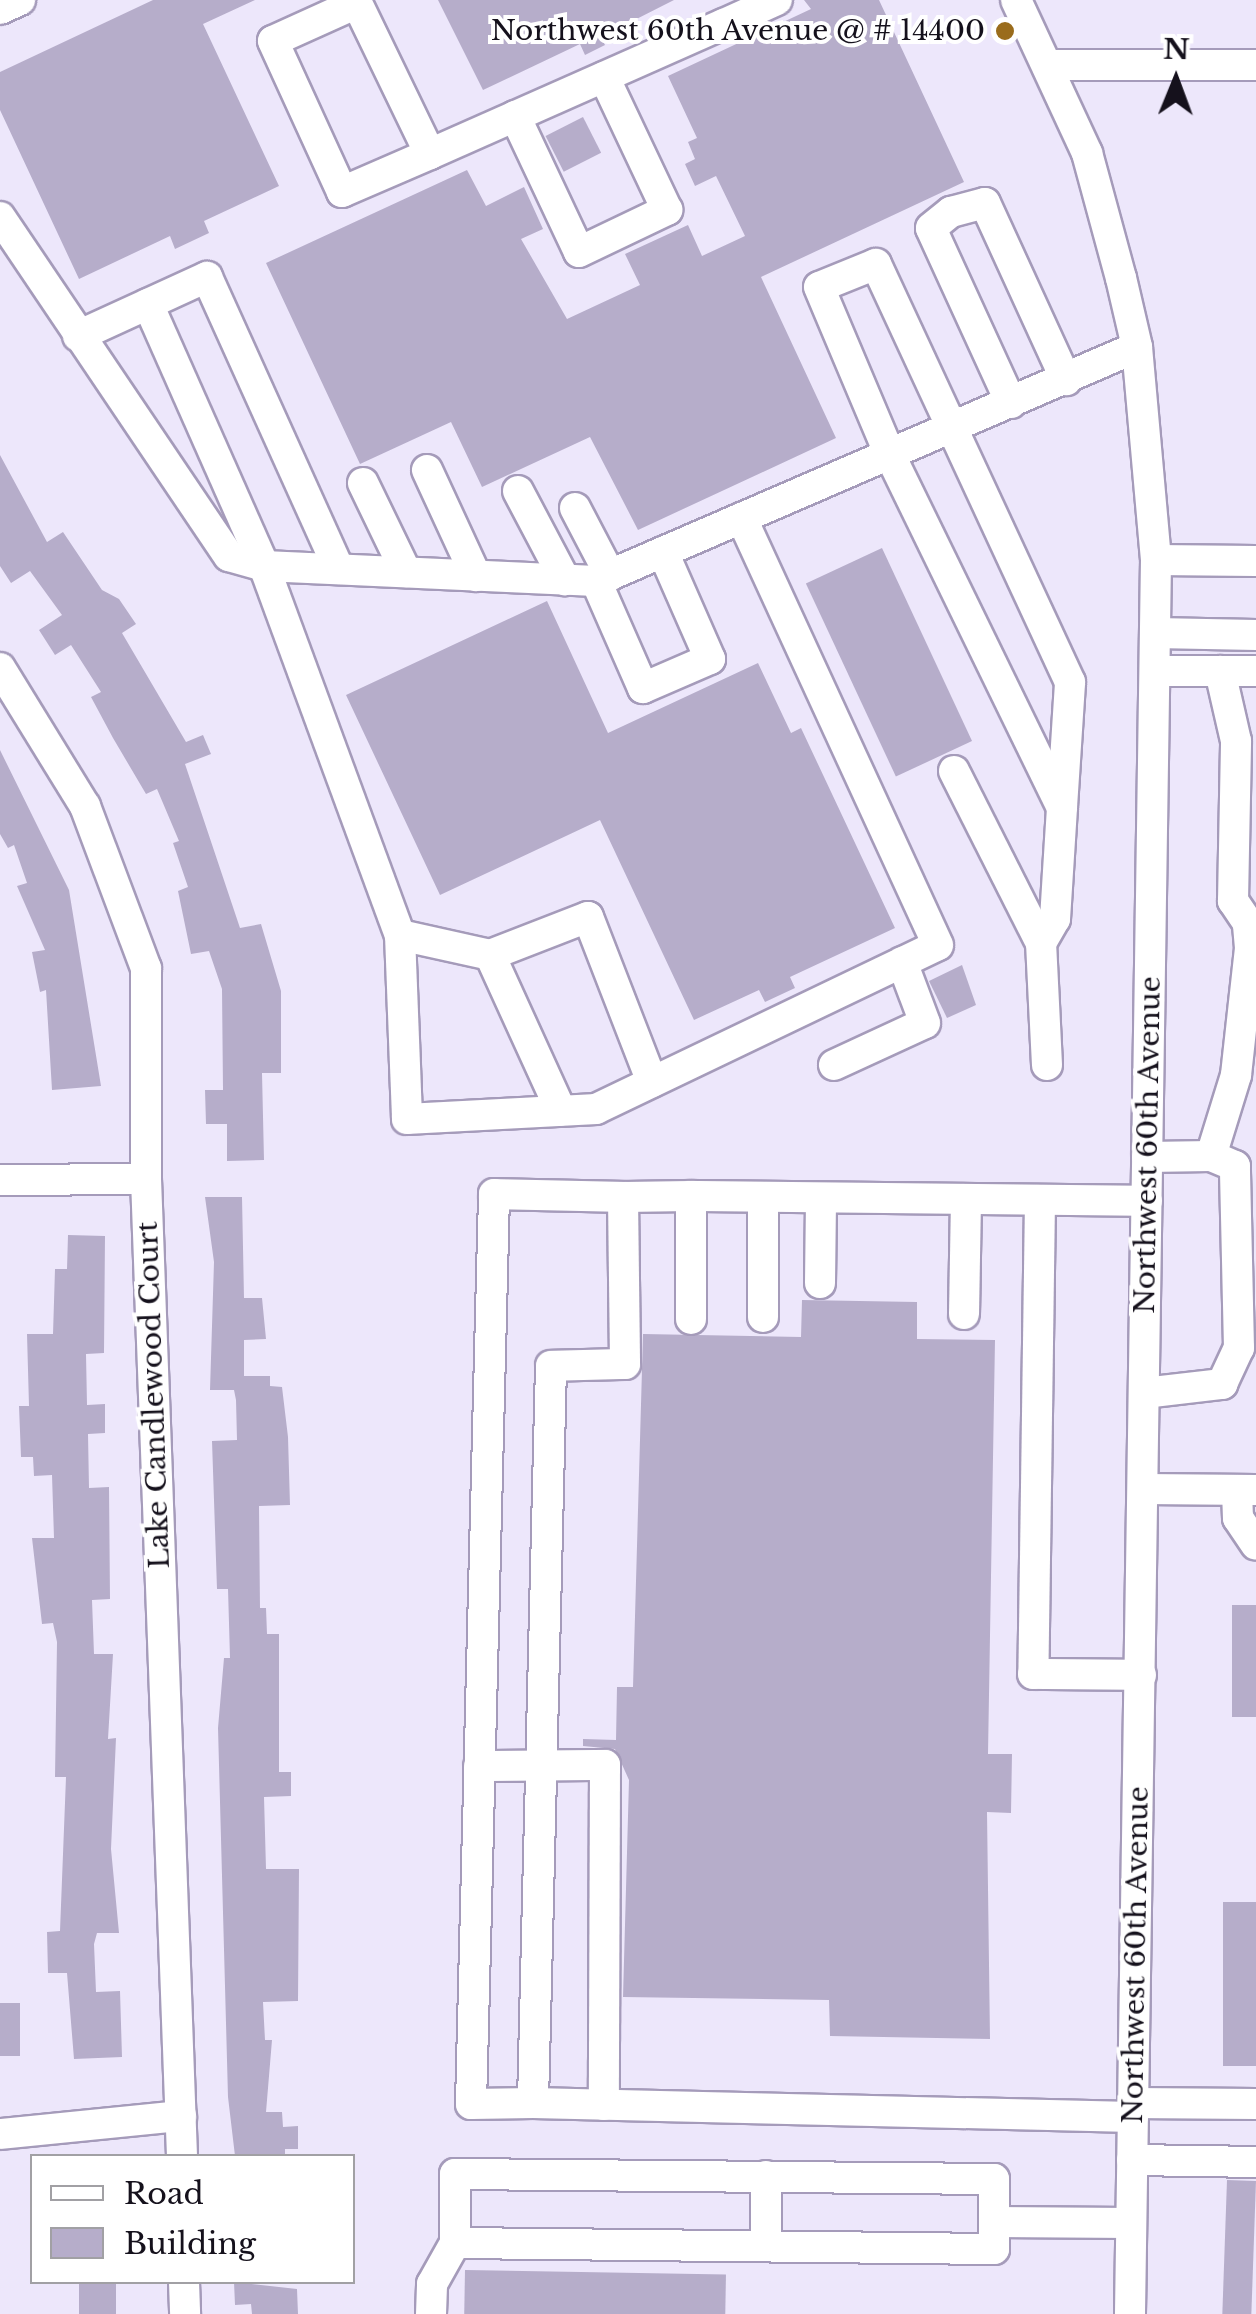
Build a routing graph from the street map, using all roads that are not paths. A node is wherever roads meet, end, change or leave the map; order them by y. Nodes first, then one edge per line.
1 (20, 0) edge
2 (777, 0) edge
3 (1016, 0) edge
4 (0, 9) edge
5 (719, 12) edge
6 (1052, 64) junction
7 (1256, 65) edge
8 (604, 77) junction
9 (515, 116) junction
10 (430, 154) junction
11 (0, 217) edge
12 (148, 304) junction
13 (78, 336) junction
14 (1137, 347) junction
15 (1066, 380) junction
16 (1011, 403) junction
17 (949, 426) junction
18 (890, 454) junction
19 (428, 470) dead end
20 (364, 483) dead end
21 (518, 491) dead end
22 (575, 508) dead end
23 (742, 518) junction
24 (663, 552) junction
25 (1156, 560) junction
26 (1256, 561) edge
27 (264, 566) junction
28 (340, 569) junction
29 (406, 572) junction
30 (476, 576) junction
31 (590, 579) junction
32 (1156, 633) junction
33 (1256, 634) edge
34 (0, 668) edge
35 (1220, 670) junction
36 (1256, 670) edge
37 (1156, 671) junction
38 (954, 771) dead end
39 (1062, 807) junction
40 (400, 935) junction
41 (1041, 943) junction
42 (490, 955) junction
43 (902, 962) junction
44 (834, 1065) dead end
45 (1047, 1066) dead end
46 (652, 1082) junction
47 (561, 1111) junction
48 (1212, 1156) junction
49 (1148, 1157) junction
50 (146, 1179) junction
51 (0, 1180) edge
52 (691, 1196) junction
53 (623, 1197) junction
54 (763, 1197) junction
55 (821, 1198) junction
56 (966, 1199) junction
57 (1040, 1200) junction
58 (1147, 1201) junction
59 (820, 1283) dead end
60 (964, 1314) dead end
61 (763, 1317) dead end
62 (691, 1319) dead end
63 (1144, 1393) junction
64 (1144, 1489) junction
65 (1246, 1490) edge
66 (1256, 1545) edge
67 (1141, 1674) junction
68 (541, 1765) junction
69 (480, 1766) junction
70 (532, 2103) junction
71 (1256, 2104) edge
72 (604, 2105) junction
73 (1133, 2110) junction
74 (181, 2116) junction
75 (0, 2134) edge
76 (182, 2154) edge
77 (1132, 2160) junction
78 (1256, 2162) edge
79 (766, 2176) junction
80 (994, 2222) junction
81 (1131, 2223) junction
82 (455, 2243) junction
83 (766, 2246) junction
84 (184, 2284) edge
85 (185, 2314) edge
86 (431, 2314) edge
87 (1130, 2314) edge

1 - 4 street
2 - 5 street
3 - 6 street, Northwest 60th Avenue
5 - 8 street
6 - 7 street
6 - 14 street, Northwest 60th Avenue
8 - 9 street
8 - 9 street
9 - 10 street
10 - 10 street
11 - 13 street
12 - 13 street
12 - 27 street
12 - 28 street
13 - 27 street
14 - 15 street
14 - 25 street, Northwest 60th Avenue
15 - 16 street
15 - 16 street
16 - 17 street
17 - 18 street
17 - 18 street
17 - 39 street
18 - 23 street
18 - 39 street
19 - 30 street
20 - 29 street
21 - 31 street
22 - 31 street
23 - 24 street
23 - 43 street
24 - 31 street
24 - 31 street
25 - 26 street
25 - 32 street, Northwest 60th Avenue
27 - 28 street
27 - 40 street
28 - 29 street
29 - 30 street
30 - 31 street
32 - 33 street
32 - 37 street, Northwest 60th Avenue
34 - 50 street, Lake Candlewood Court
35 - 36 street
35 - 37 street
35 - 48 street
37 - 49 street, Northwest 60th Avenue
38 - 41 street
39 - 41 street
40 - 42 street
40 - 47 street
41 - 45 street
42 - 46 street
42 - 47 street
43 - 44 street
43 - 46 street
46 - 47 street
48 - 49 street
48 - 63 street
49 - 58 street, Northwest 60th Avenue
50 - 51 street
50 - 74 street, Lake Candlewood Court
52 - 53 street
52 - 54 street
52 - 62 street
53 - 68 street
53 - 69 street
54 - 55 street
54 - 61 street
55 - 56 street
55 - 59 street
56 - 57 street
56 - 60 street
57 - 58 street
57 - 67 street
58 - 63 street, Northwest 60th Avenue
63 - 64 street, Northwest 60th Avenue
64 - 65 street
64 - 67 street, Northwest 60th Avenue
65 - 66 street
67 - 73 street, Northwest 60th Avenue
68 - 69 street
68 - 70 street
68 - 72 street
69 - 70 street
70 - 72 street
71 - 73 street
72 - 73 street
73 - 77 street, Northwest 60th Avenue
74 - 75 street
74 - 76 street, Lake Candlewood Court
77 - 78 street
77 - 81 street, Northwest 60th Avenue
79 - 80 street
79 - 82 street
79 - 83 street
80 - 81 street
80 - 83 street
81 - 87 street, Northwest 60th Avenue
82 - 83 street
82 - 86 street
84 - 85 street

